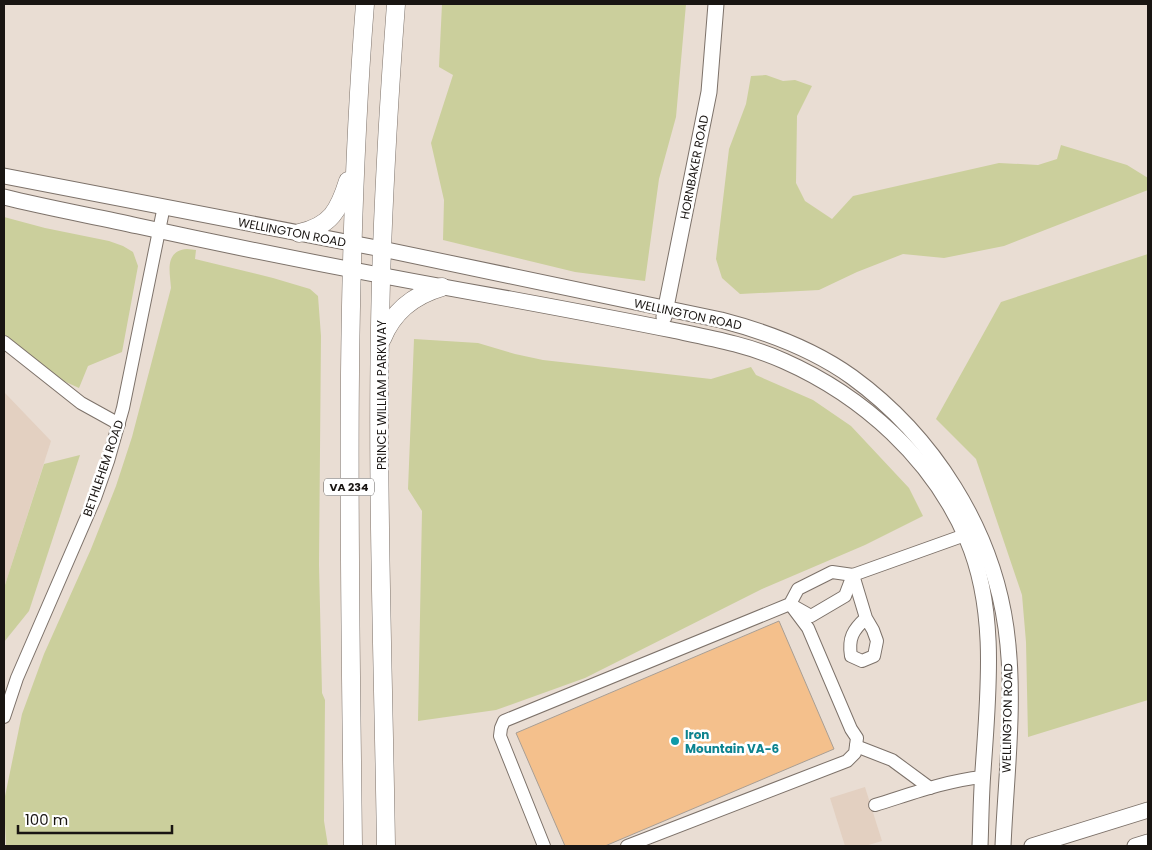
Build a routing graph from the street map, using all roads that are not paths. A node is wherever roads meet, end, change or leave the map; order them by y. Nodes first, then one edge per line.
1 (365, 4) edge
2 (396, 4) edge
3 (716, 4) edge
4 (354, 161) junction
5 (4, 176) edge
6 (4, 197) edge
7 (164, 206) junction
8 (159, 230) junction
9 (299, 233) junction
10 (352, 244) junction
11 (382, 249) junction
12 (352, 270) junction
13 (381, 276) junction
14 (442, 287) junction
15 (665, 308) junction
16 (663, 328) junction
17 (4, 342) edge
18 (381, 344) junction
19 (119, 424) junction
20 (965, 534) junction
21 (853, 575) junction
22 (790, 604) junction
23 (866, 618) dead end
24 (4, 717) edge
25 (856, 746) junction
26 (982, 777) junction
27 (930, 788) junction
28 (875, 805) dead end
29 (1148, 810) edge
30 (1148, 842) edge
31 (353, 846) edge
32 (386, 846) edge
33 (544, 846) edge
34 (627, 846) edge
35 (980, 846) edge
36 (1002, 846) edge
37 (1032, 846) edge
38 (1135, 846) edge

1 - 4 highway, VA 234
2 - 11 highway, PRINCE WILLIAM PARKWAY / VA 234
3 - 15 main road, HORNBAKER ROAD
4 - 9 highway
4 - 10 highway, VA 234
5 - 7 main road, WELLINGTON ROAD
6 - 8 main road, WELLINGTON ROAD
7 - 8 street, BETHLEHEM ROAD
7 - 9 main road, WELLINGTON ROAD
8 - 12 main road, WELLINGTON ROAD
8 - 19 street, BETHLEHEM ROAD
9 - 10 main road, WELLINGTON ROAD
10 - 11 main road, WELLINGTON ROAD
10 - 12 highway, VA 234
11 - 13 highway, PRINCE WILLIAM PARKWAY / VA 234
11 - 15 main road, WELLINGTON ROAD
12 - 13 main road, WELLINGTON ROAD
12 - 31 highway, VA 234
13 - 14 main road, WELLINGTON ROAD
13 - 18 highway, PRINCE WILLIAM PARKWAY / VA 234
14 - 16 main road, WELLINGTON ROAD
14 - 18 highway
15 - 16 main road, HORNBAKER ROAD
15 - 36 main road, WELLINGTON ROAD
16 - 20 main road, WELLINGTON ROAD
17 - 19 street
18 - 32 highway, PRINCE WILLIAM PARKWAY / VA 234
19 - 24 street, BETHLEHEM ROAD
20 - 21 street
20 - 26 main road, WELLINGTON ROAD
21 - 22 street
21 - 22 street
21 - 23 street
22 - 25 street
22 - 33 street
25 - 27 street
25 - 34 street
26 - 27 street
26 - 35 main road, WELLINGTON ROAD
27 - 28 street
29 - 37 main road
30 - 38 main road

